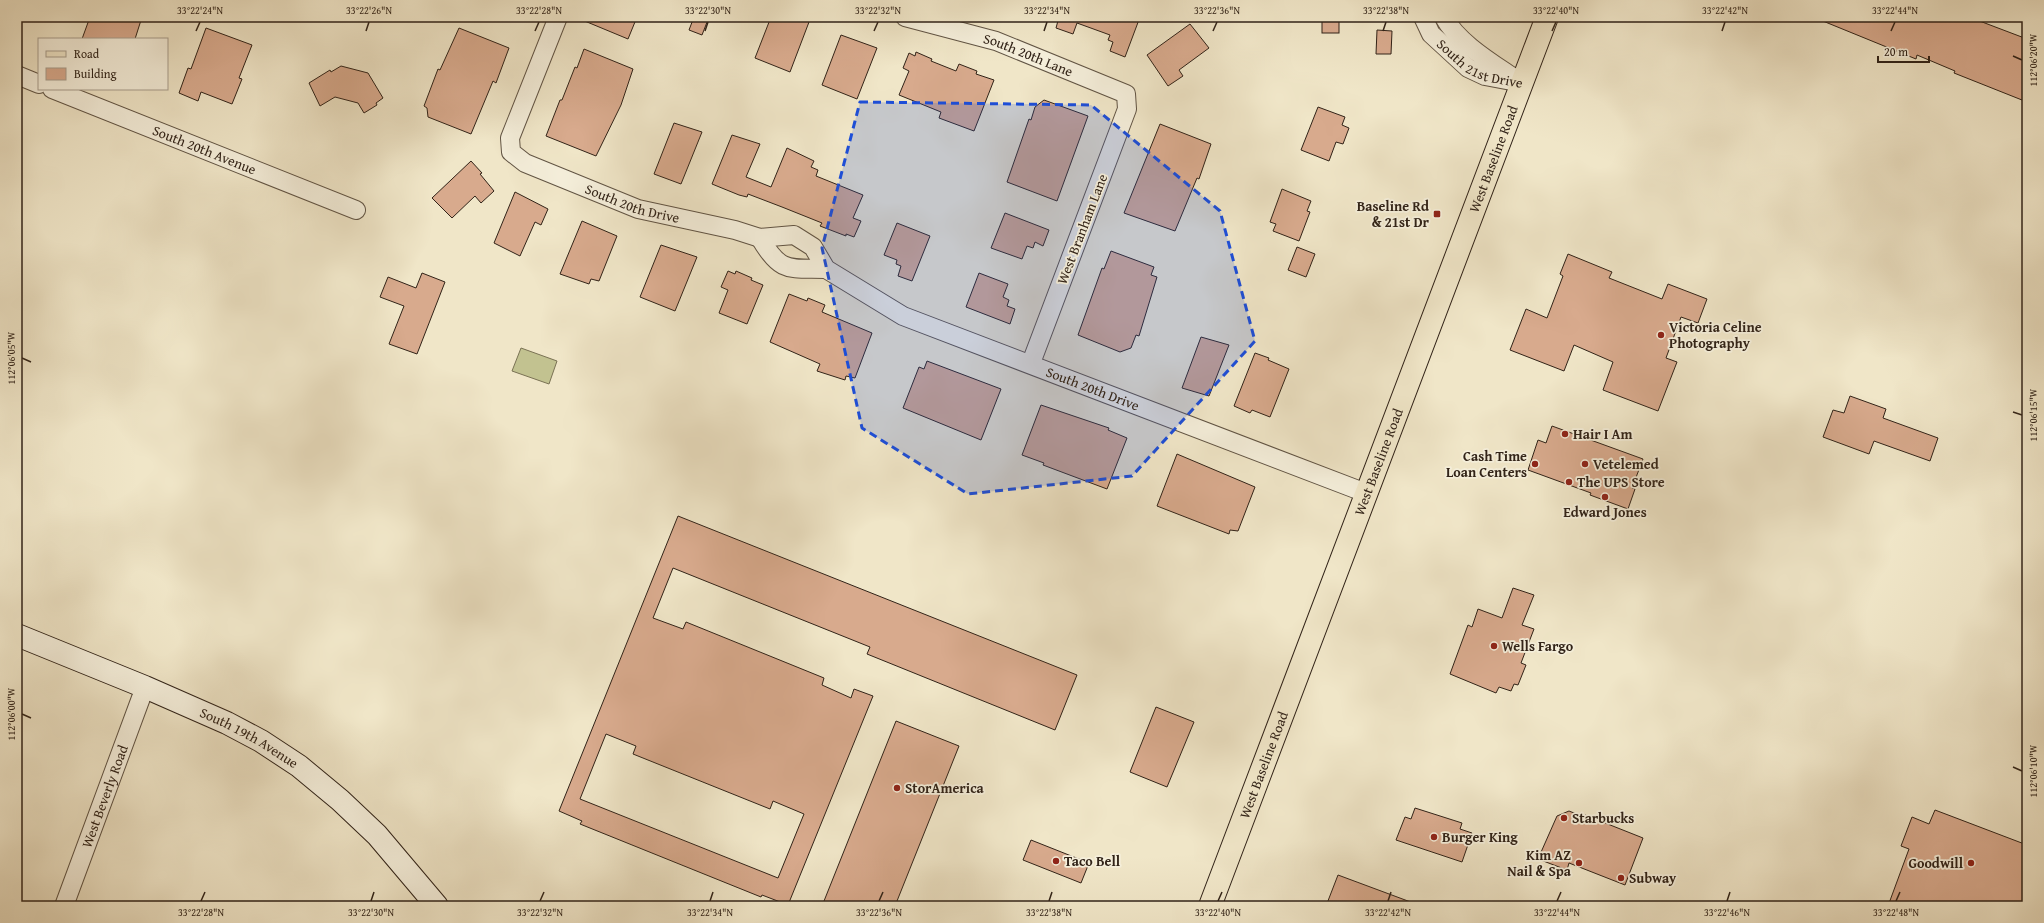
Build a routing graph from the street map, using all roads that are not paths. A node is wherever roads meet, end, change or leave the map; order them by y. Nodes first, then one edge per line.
1 (558, 17) edge
2 (905, 17) edge
3 (1423, 17) edge
4 (1547, 17) edge
5 (1446, 21) edge
6 (1431, 34) junction
7 (17, 75) edge
8 (1522, 83) junction
9 (38, 84) edge
10 (55, 90) edge
11 (1126, 94) joint
12 (356, 210) dead end
13 (760, 238) junction
14 (826, 270) junction
15 (1031, 364) junction
16 (1366, 493) junction
17 (17, 635) edge
18 (145, 687) junction
19 (64, 906) edge
20 (437, 906) edge
21 (1210, 906) edge

1 - 13 street, South 20th Drive
2 - 11 street, South 20th Lane
3 - 6 street, South 21st Drive
4 - 8 main road, West Baseline Road
5 - 6 street
5 - 8 street, South 21st Drive
6 - 8 street, South 21st Drive
7 - 9 street
8 - 16 main road, West Baseline Road
10 - 12 street, South 20th Avenue
11 - 15 street, West Branham Lane
13 - 14 street
13 - 14 street, South 20th Drive
14 - 15 street, South 20th Drive
15 - 16 street, South 20th Drive
16 - 21 main road, West Baseline Road
17 - 18 main road, South 19th Avenue
18 - 19 street, West Beverly Road
18 - 20 main road, South 19th Avenue

